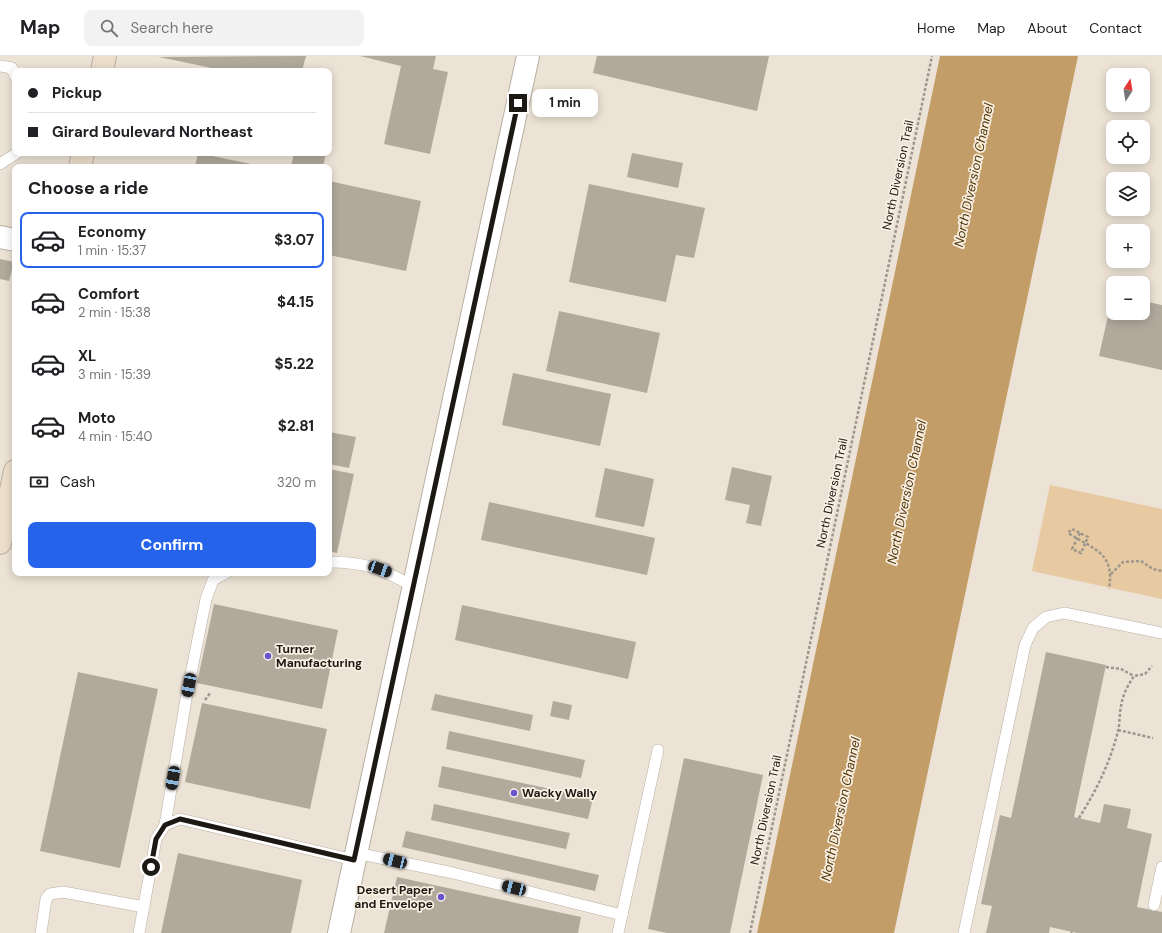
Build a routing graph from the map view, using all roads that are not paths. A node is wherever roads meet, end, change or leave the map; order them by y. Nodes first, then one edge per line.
1 (105, 56) edge
2 (528, 56) edge
3 (0, 66) edge
4 (12, 68) edge
5 (103, 68) edge
6 (12, 156) edge
7 (0, 164) edge
8 (0, 237) edge
9 (12, 239) edge
10 (12, 485) edge
11 (0, 543) edge
12 (332, 562) edge
13 (220, 576) edge
14 (414, 587) junction
15 (1162, 633) edge
16 (658, 750) dead end
17 (165, 825) junction
18 (355, 856) junction
19 (1162, 867) edge
20 (1154, 905) dead end
21 (144, 907) junction
22 (622, 915) junction
23 (41, 933) edge
24 (139, 933) edge
25 (339, 933) edge
26 (618, 933) edge
27 (964, 933) edge

1 - 5 street
2 - 14 street
3 - 4 lane
6 - 7 lane
8 - 9 street
10 - 11 street
12 - 14 lane
13 - 17 lane
14 - 18 street
15 - 27 lane
16 - 22 lane
17 - 18 lane
17 - 21 lane
18 - 22 lane
18 - 25 street
19 - 20 lane
21 - 23 lane
21 - 24 lane
22 - 26 lane

